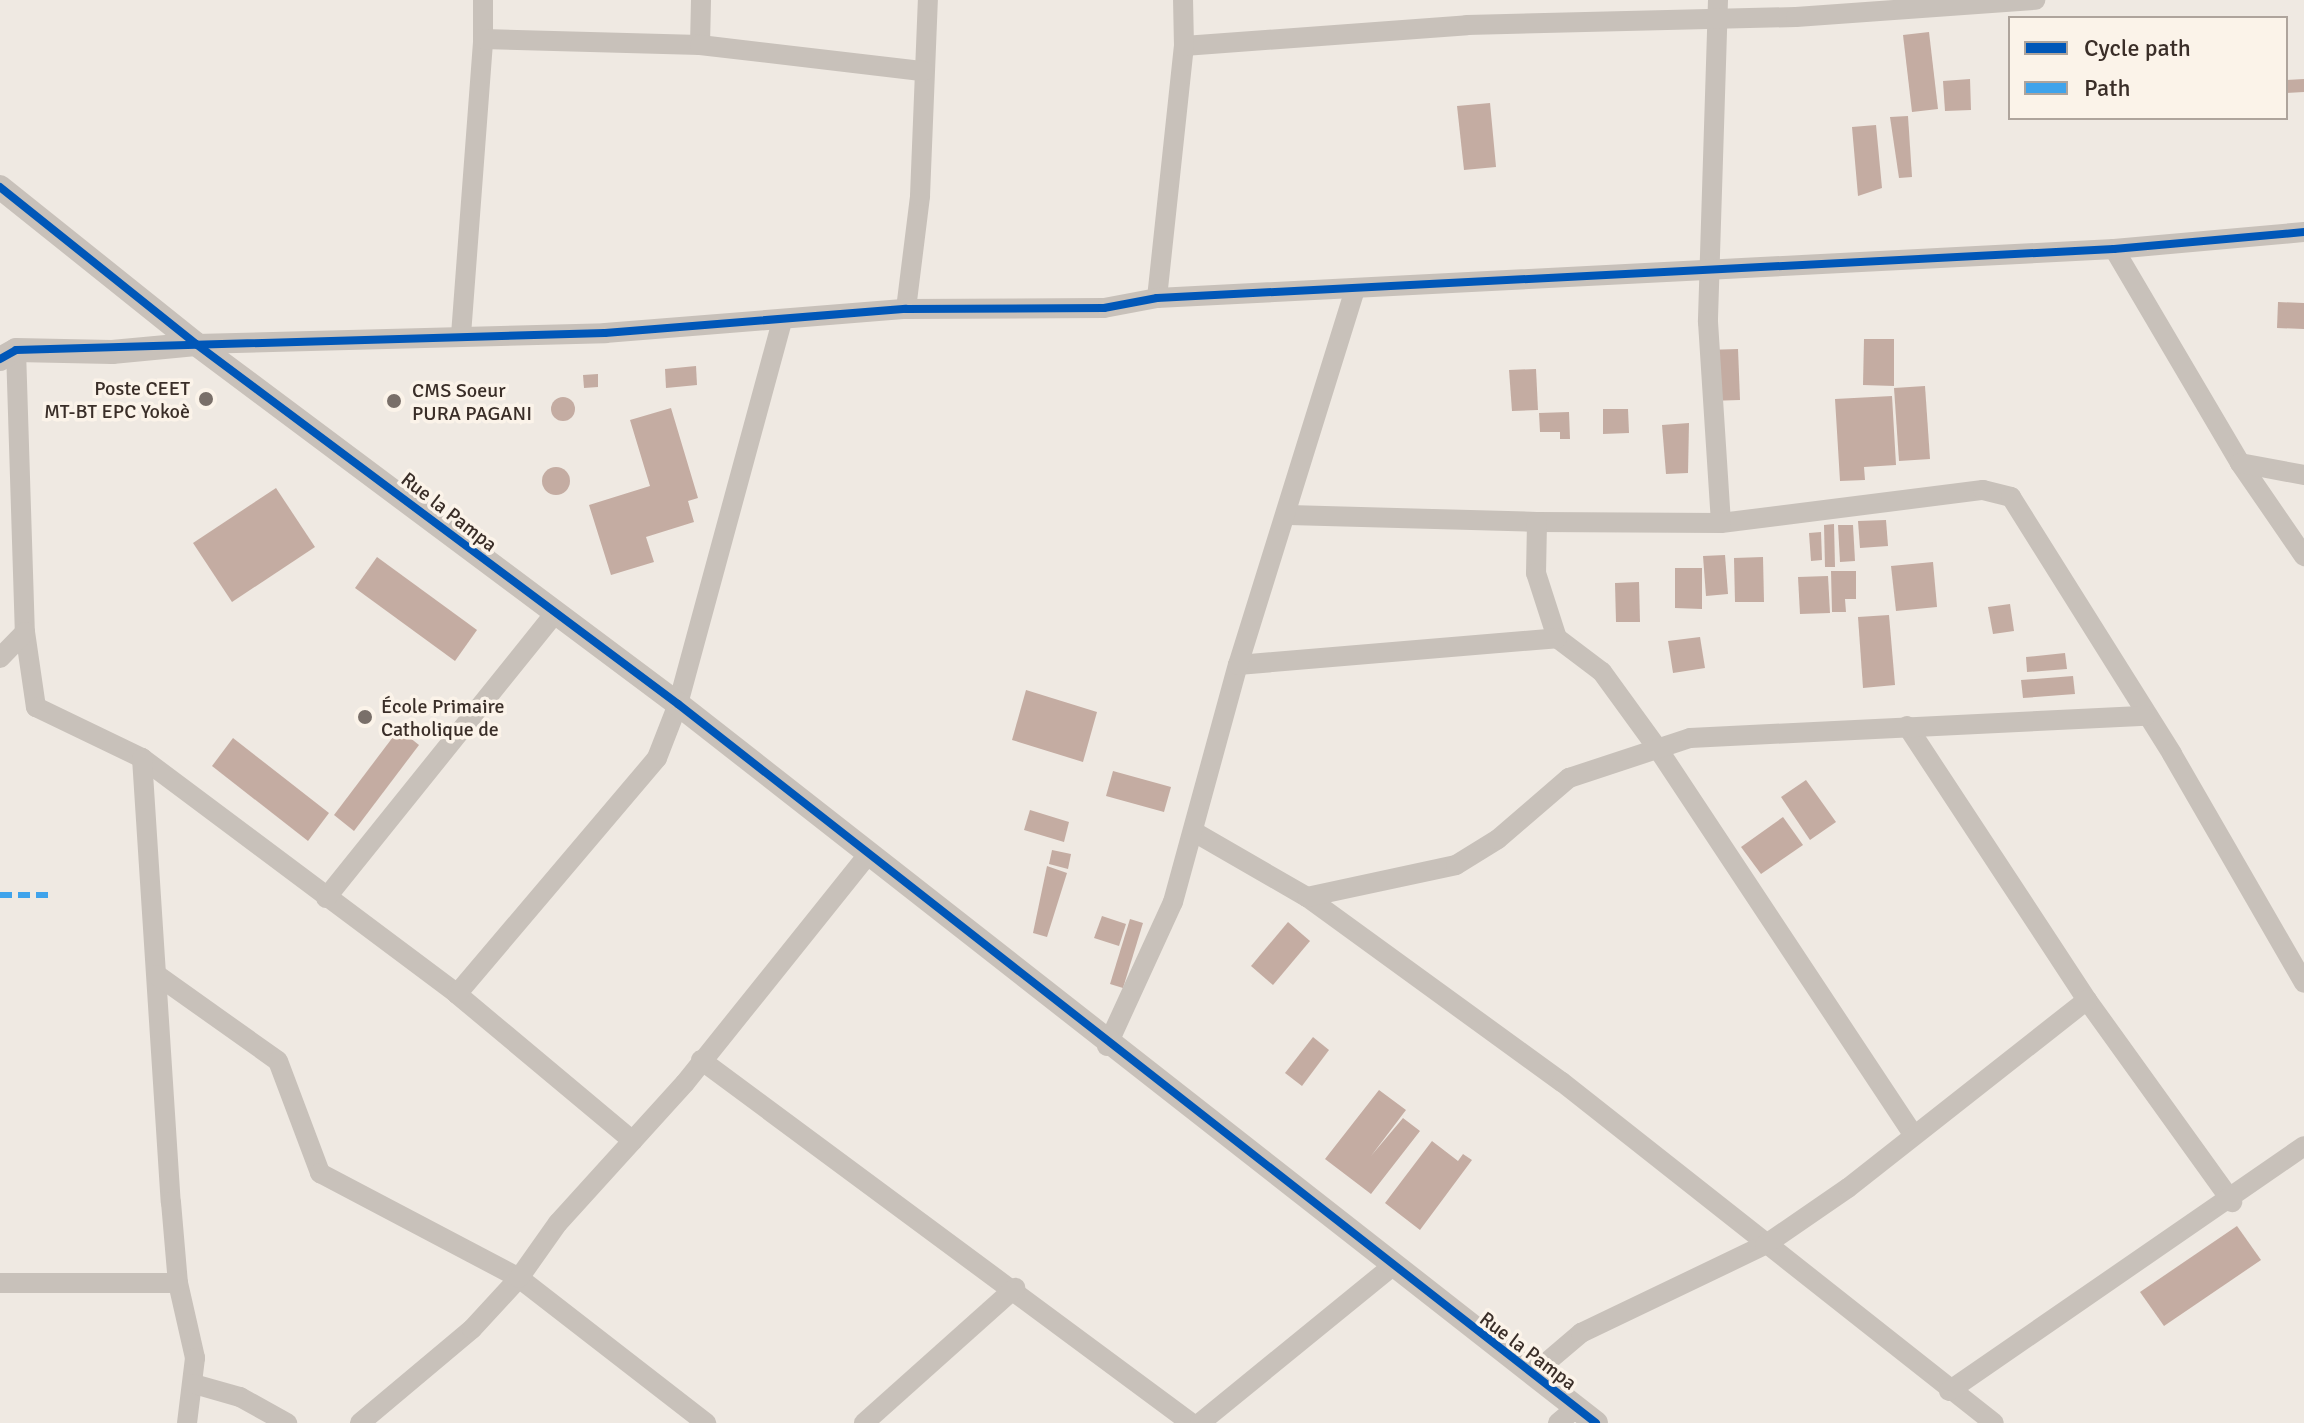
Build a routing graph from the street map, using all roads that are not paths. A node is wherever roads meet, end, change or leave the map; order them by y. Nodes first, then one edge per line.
1 (483, 0) edge
2 (701, 0) edge
3 (928, 0) edge
4 (1183, 0) edge
5 (2035, 0) edge
6 (1718, 9) edge
7 (483, 39) junction
8 (700, 45) junction
9 (1184, 46) junction
10 (923, 71) junction
11 (0, 187) edge
12 (2304, 232) edge
13 (2114, 249) junction
14 (1709, 269) junction
15 (1355, 289) junction
16 (1157, 298) junction
17 (906, 309) junction
18 (782, 321) junction
19 (461, 335) junction
20 (196, 344) junction
21 (8, 354) edge
22 (2240, 463) junction
23 (2304, 475) edge
24 (1289, 515) junction
25 (1537, 522) junction
26 (1721, 523) junction
27 (2304, 556) edge
28 (553, 616) junction
29 (25, 632) junction
30 (1557, 638) junction
31 (0, 658) edge
32 (1238, 665) junction
33 (678, 704) junction
34 (2145, 716) junction
35 (1907, 726) junction
36 (1658, 749) junction
37 (142, 758) junction
38 (1196, 833) junction
39 (865, 858) junction
40 (1307, 897) junction
41 (326, 898) junction
42 (157, 975) junction
43 (2304, 983) edge
44 (457, 994) junction
45 (2087, 1000) junction
46 (1107, 1046) junction
47 (701, 1060) junction
48 (1912, 1133) junction
49 (633, 1141) junction
50 (2304, 1146) edge
51 (2232, 1202) junction
52 (1765, 1245) junction
53 (1390, 1268) junction
54 (519, 1278) junction
55 (0, 1283) edge
56 (178, 1283) junction
57 (1015, 1288) junction
58 (1534, 1373) junction
59 (194, 1384) junction
60 (1949, 1391) junction
61 (1577, 1418) edge
62 (187, 1423) edge
63 (287, 1423) edge
64 (360, 1423) edge
65 (706, 1423) edge
66 (864, 1423) edge
67 (1191, 1423) edge
68 (1200, 1423) edge
69 (1994, 1423) edge

1 - 7 street
2 - 8 street
3 - 10 street
4 - 9 street
5 - 6 street
6 - 9 street
6 - 14 street
7 - 8 street
7 - 19 street
8 - 10 street
9 - 16 street
10 - 17 street
11 - 20 street, Rue la Pampa
12 - 13 street
13 - 14 street
13 - 22 street
14 - 15 street
14 - 26 street
15 - 16 street
15 - 24 street
16 - 17 street
17 - 18 street
18 - 19 street
18 - 33 street
19 - 20 street
20 - 21 street
20 - 28 street, Rue la Pampa
21 - 29 street
22 - 23 street
22 - 27 street
24 - 25 street
24 - 32 street
25 - 26 street
25 - 30 street
26 - 34 street
28 - 33 street, Rue la Pampa
28 - 41 street
29 - 31 street
29 - 37 street
30 - 32 street
30 - 36 street
32 - 38 street
33 - 39 street, Rue la Pampa
33 - 44 street
34 - 35 street
34 - 43 street
35 - 36 street
35 - 45 street
36 - 40 street
36 - 48 street
37 - 41 street
37 - 42 street
38 - 40 street
38 - 46 street
39 - 46 street, Rue la Pampa
39 - 47 street
40 - 52 street
41 - 44 street
42 - 54 street
42 - 56 street
44 - 49 street
45 - 48 street
45 - 51 street
46 - 53 street, Rue la Pampa
47 - 49 street
47 - 57 street
48 - 52 street
49 - 54 street
50 - 51 street
51 - 60 street
52 - 58 street
52 - 60 street
53 - 58 street, Rue la Pampa
53 - 68 street
54 - 64 street
54 - 65 street
55 - 56 street
56 - 59 street
57 - 66 street
57 - 67 street
58 - 61 street, Rue la Pampa
59 - 62 street
59 - 63 street
60 - 69 street

